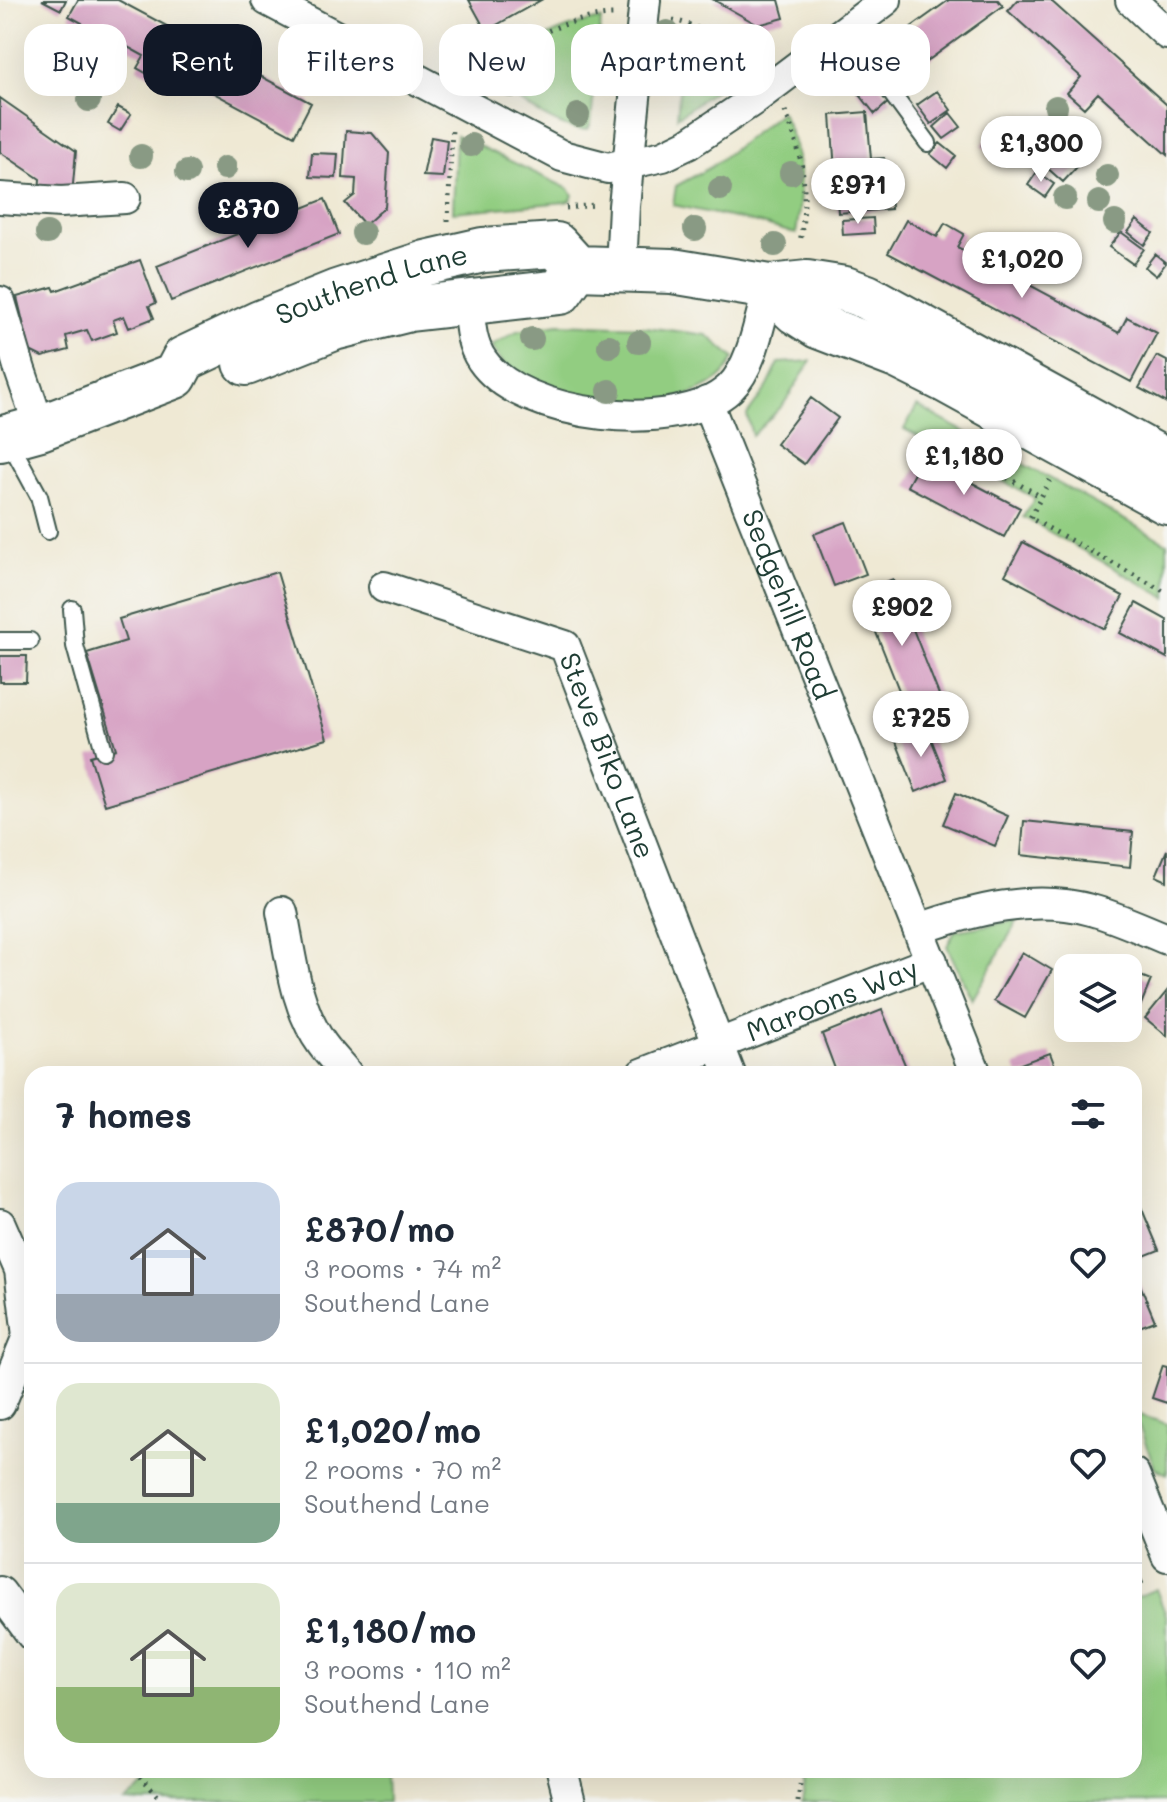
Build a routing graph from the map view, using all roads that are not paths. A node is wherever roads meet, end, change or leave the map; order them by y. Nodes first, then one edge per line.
1 (267, 0) edge
2 (886, 0) edge
3 (1131, 0) edge
4 (644, 8) edge
5 (853, 24) edge
6 (1167, 34) edge
7 (791, 70) edge
8 (893, 96) edge
9 (928, 143) dead end
10 (629, 165) junction
11 (0, 198) edge
12 (125, 198) dead end
13 (577, 268) junction
14 (621, 269) junction
15 (769, 287) junction
16 (468, 301) junction
17 (0, 302) edge
18 (175, 376) junction
19 (707, 402) junction
20 (16, 435) edge
21 (1166, 490) edge
22 (48, 531) dead end
23 (384, 587) dead end
24 (72, 609) dead end
25 (0, 641) edge
26 (30, 641) dead end
27 (104, 751) dead end
28 (282, 912) dead end
29 (919, 929) junction
30 (1167, 939) edge
31 (932, 961) junction
32 (718, 1045) junction
33 (340, 1066) edge
34 (663, 1066) edge
35 (727, 1066) edge
36 (973, 1066) edge
37 (0, 1224) edge
38 (24, 1303) edge
39 (24, 1346) edge
40 (0, 1404) edge
41 (1142, 1486) edge
42 (1159, 1512) edge
43 (1167, 1556) edge
44 (0, 1592) edge
45 (24, 1624) edge
46 (564, 1778) edge
47 (570, 1802) edge

1 - 10 street
2 - 5 street
3 - 6 street
4 - 10 street
7 - 10 street
8 - 9 lane
10 - 14 street
11 - 12 street
13 - 14 main road
13 - 16 main road, Southend Lane
13 - 18 main road, Southend Lane
14 - 15 main road
15 - 19 street, Southend Lane
15 - 21 main road
16 - 18 main road, Southend Lane
16 - 19 street, Southend Lane
17 - 20 street
18 - 20 main road, Southend Lane
19 - 29 street, Sedgehill Road
20 - 22 lane
23 - 32 street, Steve Biko Lane
24 - 27 lane
25 - 26 lane
28 - 33 street
29 - 30 street
29 - 31 street, Sedgehill Road
31 - 32 street, Maroons Way
31 - 36 street, Sedgehill Road
32 - 34 street, Maroons Way
32 - 35 street
37 - 38 street
39 - 40 street
41 - 42 street
42 - 43 street
44 - 45 street
46 - 47 street

